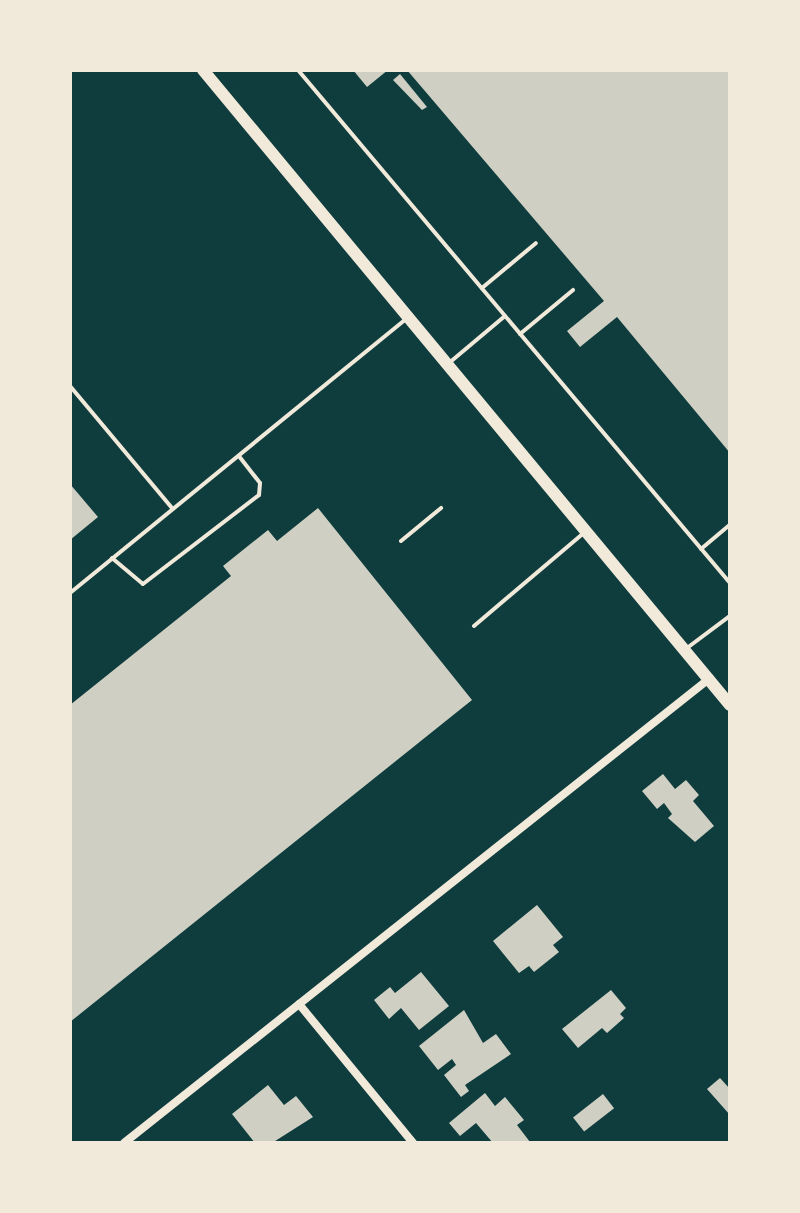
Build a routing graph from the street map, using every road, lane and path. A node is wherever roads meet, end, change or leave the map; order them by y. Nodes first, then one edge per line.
1 (203, 70) edge
2 (298, 70) edge
3 (536, 243) dead end
4 (482, 288) junction
5 (573, 290) dead end
6 (505, 316) junction
7 (409, 317) junction
8 (520, 334) junction
9 (448, 364) junction
10 (70, 386) edge
11 (239, 455) junction
12 (441, 508) dead end
13 (173, 509) junction
14 (730, 525) edge
15 (587, 531) junction
16 (401, 541) dead end
17 (701, 549) junction
18 (112, 558) junction
19 (730, 583) edge
20 (70, 593) edge
21 (730, 616) edge
22 (474, 626) dead end
23 (686, 649) junction
24 (710, 678) junction
25 (730, 705) edge
26 (299, 1004) junction
27 (124, 1143) edge
28 (413, 1143) edge

1 - 7 main road
2 - 4 lane
3 - 4 lane
4 - 6 lane
5 - 8 lane
6 - 8 lane
6 - 9 lane
7 - 9 main road
7 - 11 lane
8 - 17 lane
9 - 15 main road
10 - 13 lane
11 - 13 lane
11 - 18 lane
12 - 16 lane
13 - 18 lane
14 - 17 lane
15 - 22 lane
15 - 23 main road
17 - 19 lane
18 - 20 lane
21 - 23 lane
23 - 24 main road
24 - 25 main road
24 - 26 street
26 - 27 street
26 - 28 street

